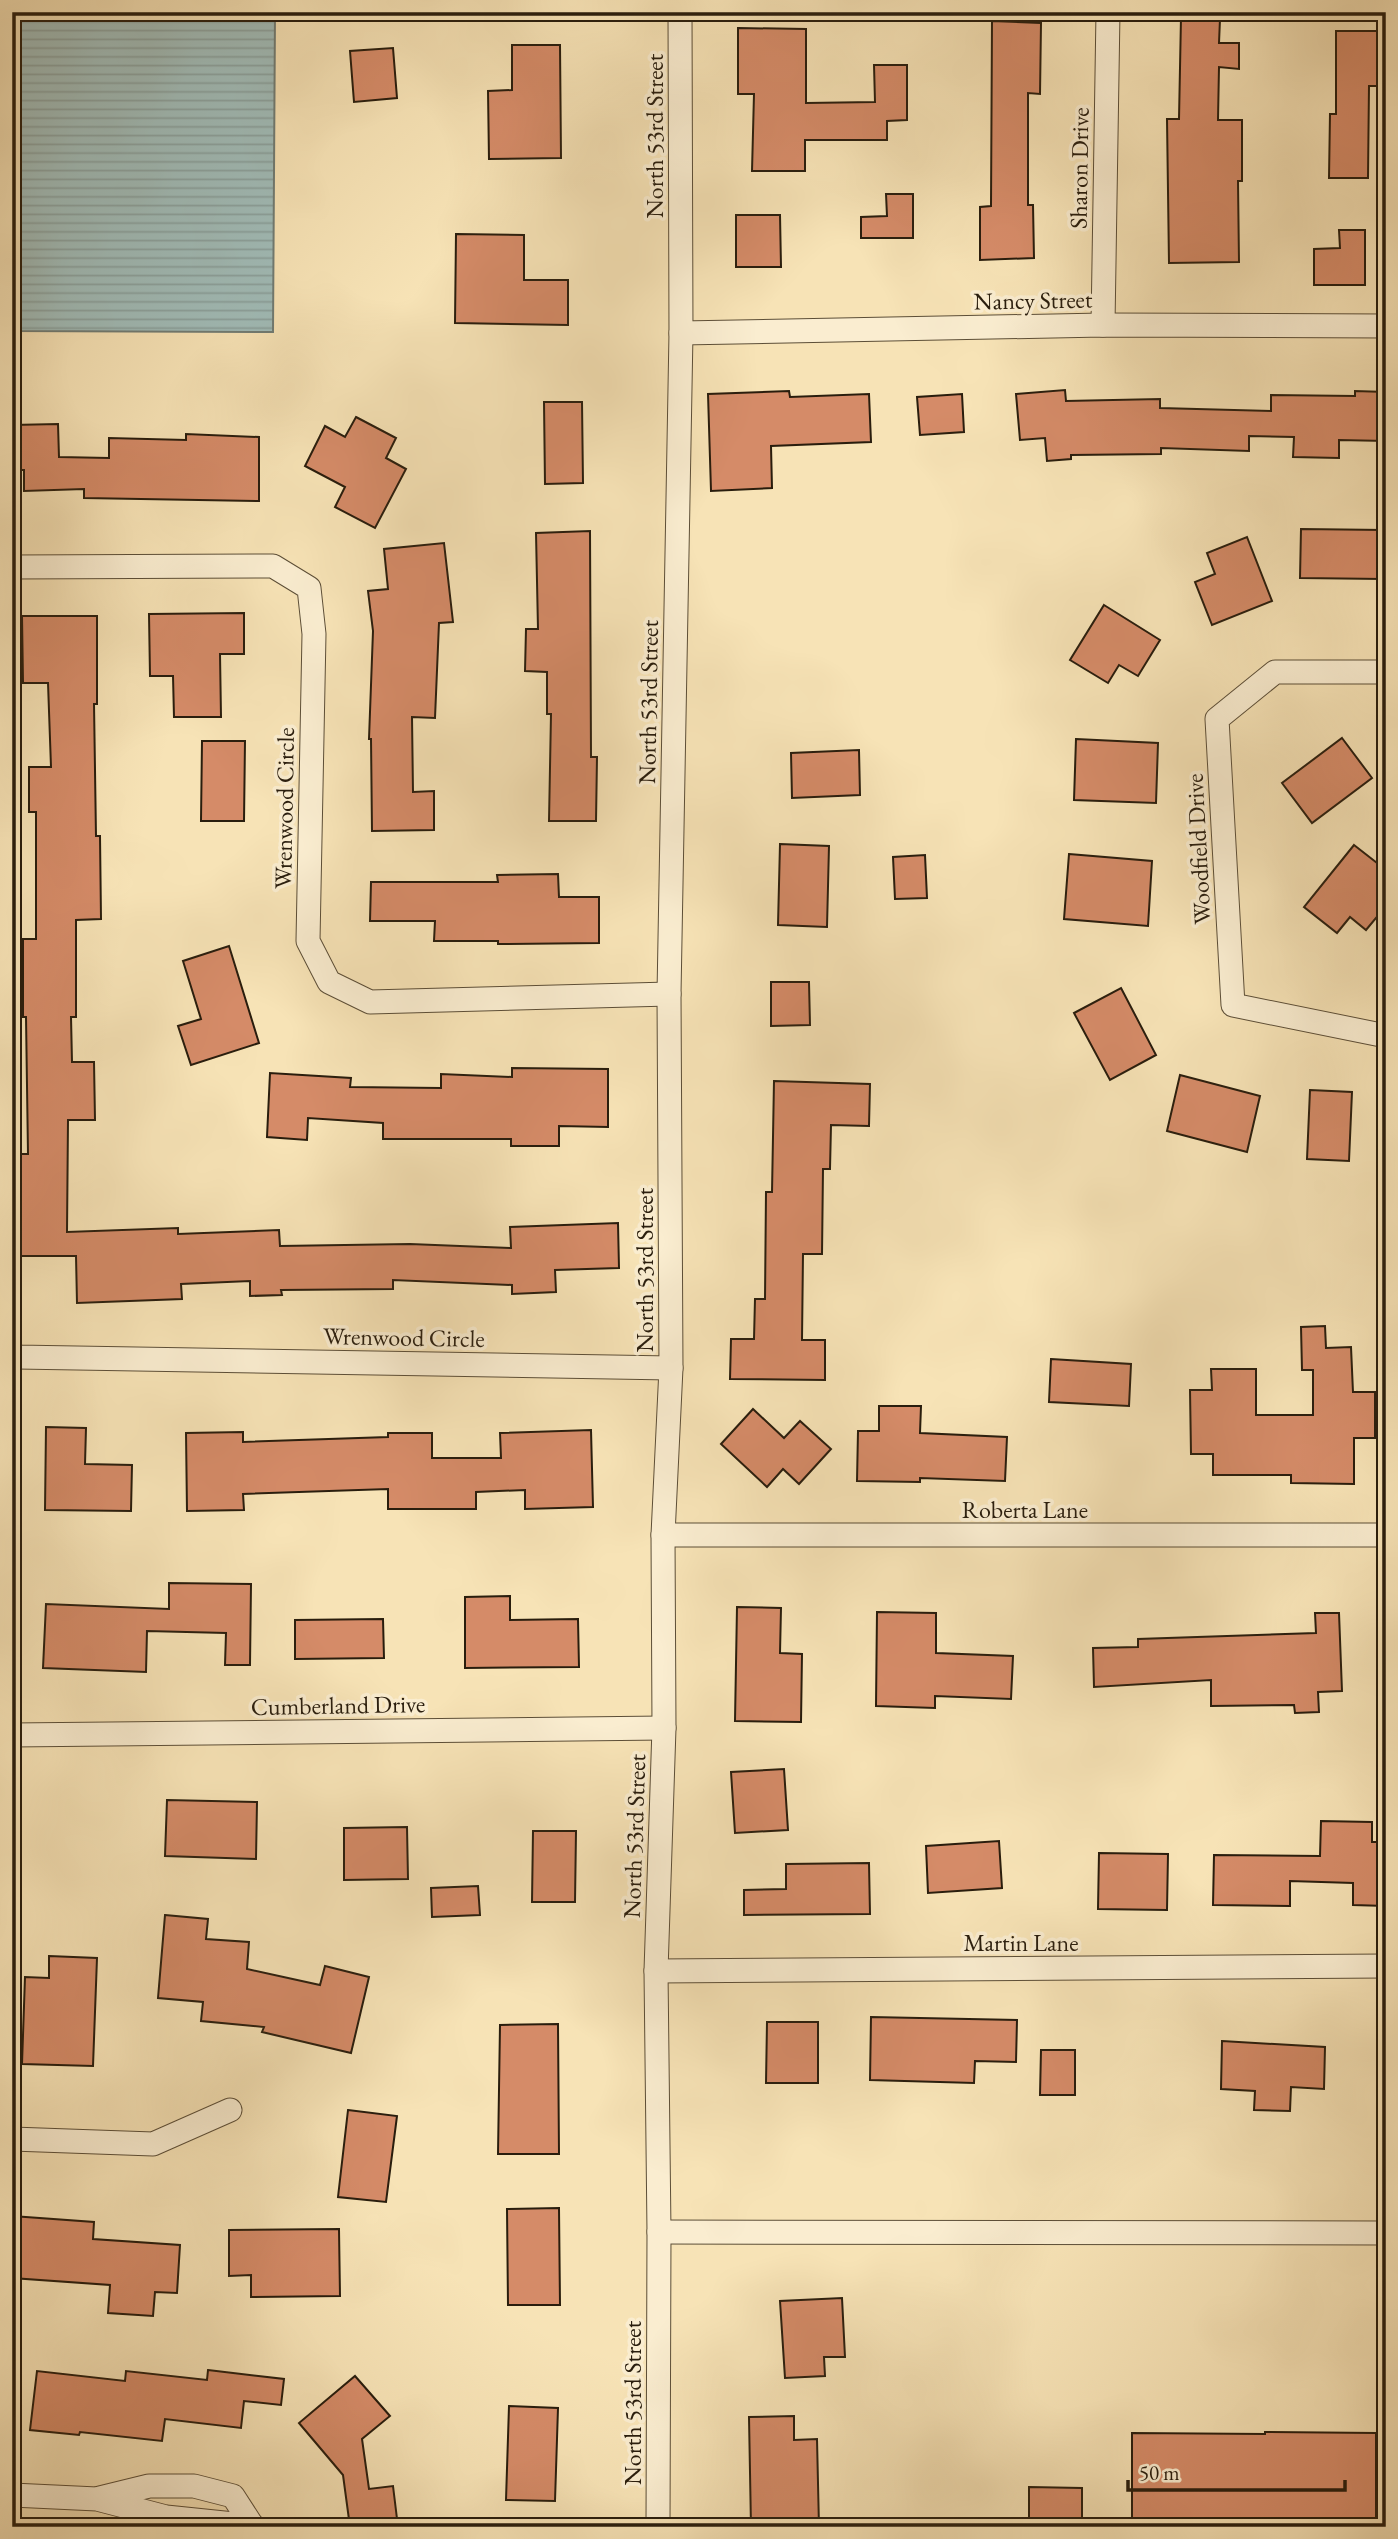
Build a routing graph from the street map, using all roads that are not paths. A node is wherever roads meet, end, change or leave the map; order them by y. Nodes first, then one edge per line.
1 (680, 12) edge
2 (1108, 12) edge
3 (1103, 325) junction
4 (1386, 326) edge
5 (681, 333) junction
6 (12, 567) edge
7 (1386, 672) edge
8 (669, 993) junction
9 (1386, 1036) edge
10 (12, 1352) edge
11 (671, 1368) junction
12 (663, 1535) junction
13 (1386, 1535) edge
14 (664, 1728) junction
15 (12, 1735) edge
16 (1386, 1966) edge
17 (656, 1971) junction
18 (230, 2110) dead end
19 (12, 2139) edge
20 (659, 2232) junction
21 (1386, 2234) edge
22 (12, 2495) edge
23 (97, 2499) junction
24 (253, 2526) edge
25 (658, 2527) edge

1 - 5 street, North 53rd Street
2 - 3 street, Sharon Drive
3 - 4 street, Nancy Street
3 - 5 street, Nancy Street
5 - 8 street, North 53rd Street
6 - 8 street, Wrenwood Circle
7 - 9 street, Woodfield Drive
8 - 11 street, North 53rd Street
10 - 11 street, Wrenwood Circle
11 - 12 street, North 53rd Street
12 - 13 street, Roberta Lane
12 - 14 street, North 53rd Street
14 - 15 street, Cumberland Drive
14 - 17 street, North 53rd Street
16 - 17 street, Martin Lane
17 - 20 street, North 53rd Street
18 - 19 street
20 - 21 street
20 - 25 street, North 53rd Street
22 - 23 street
23 - 24 street
23 - 24 street

